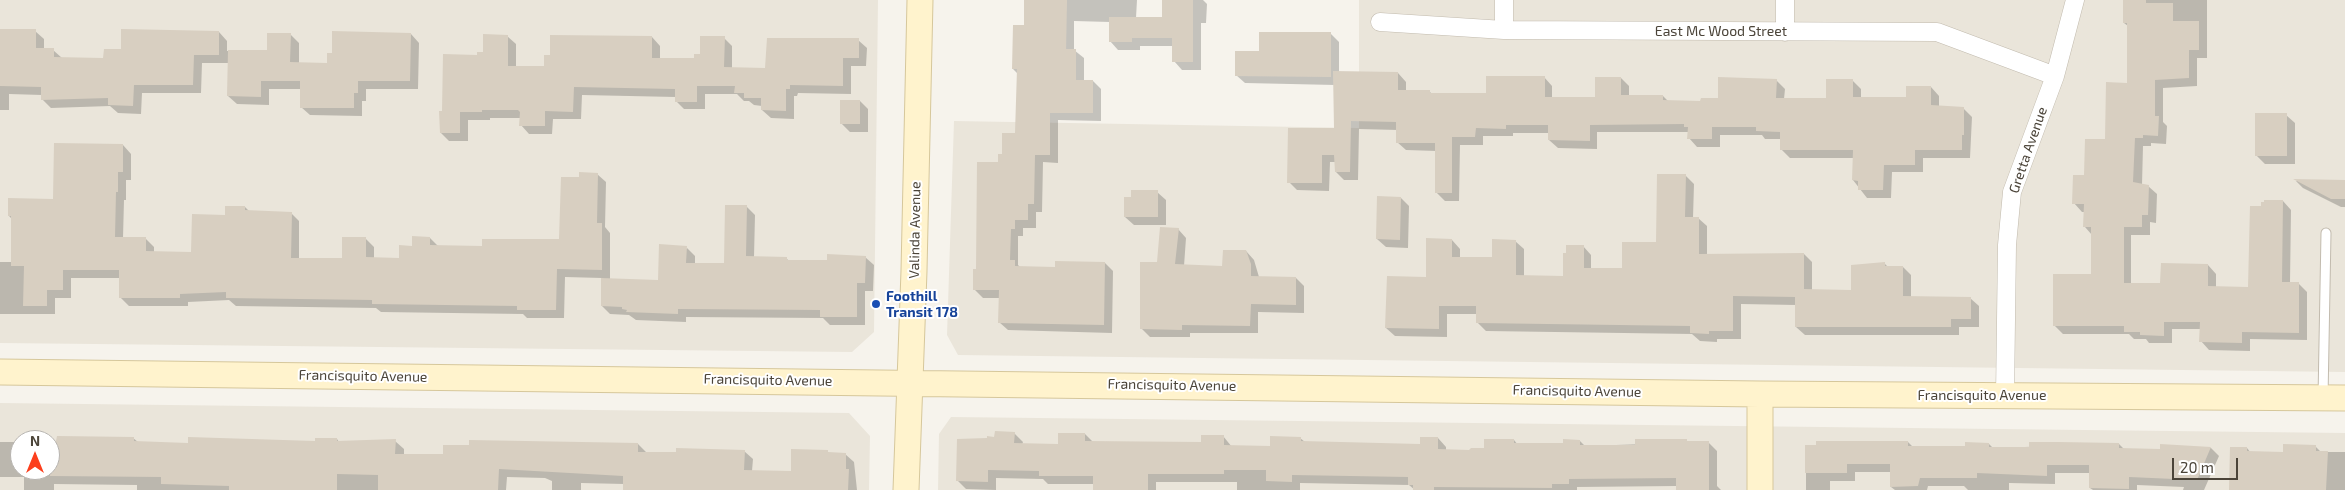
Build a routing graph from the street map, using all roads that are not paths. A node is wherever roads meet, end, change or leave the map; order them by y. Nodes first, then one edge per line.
1 (920, 0) edge
2 (1504, 0) edge
3 (1785, 0) edge
4 (2075, 0) edge
5 (1380, 22) dead end
6 (1504, 30) junction
7 (1785, 32) junction
8 (2055, 76) junction
9 (2326, 233) dead end
10 (0, 372) edge
11 (910, 382) junction
12 (1760, 394) junction
13 (2006, 395) junction
14 (2334, 398) edge
15 (906, 490) edge
16 (1760, 490) edge

1 - 11 street, Valinda Avenue
2 - 6 street
3 - 7 street
4 - 8 street, Gretta Avenue
5 - 6 street, East Mc Wood Street
6 - 7 street, East Mc Wood Street
7 - 8 street, East Mc Wood Street
8 - 13 street, Gretta Avenue
9 - 14 lane
10 - 11 street, Francisquito Avenue
11 - 12 street, Francisquito Avenue
11 - 15 street, Valinda Avenue
12 - 13 street, Francisquito Avenue
12 - 16 street
13 - 14 street, Francisquito Avenue

